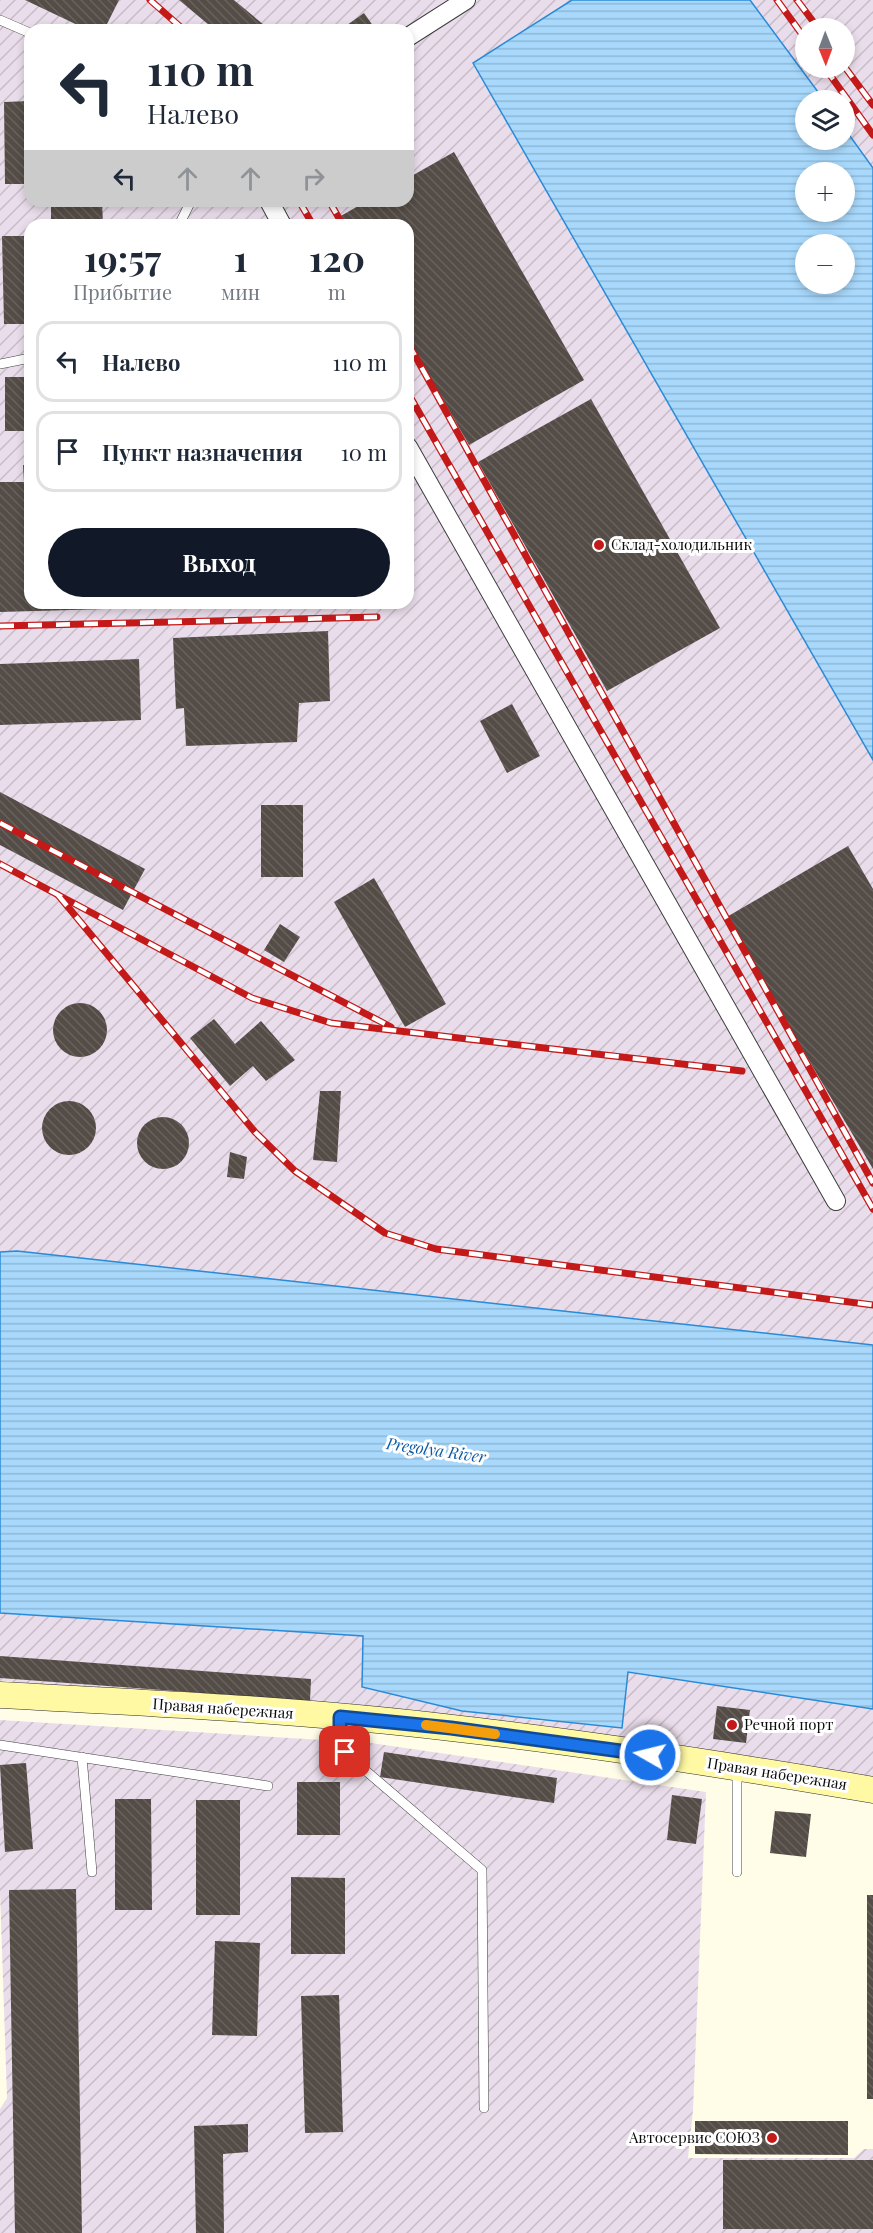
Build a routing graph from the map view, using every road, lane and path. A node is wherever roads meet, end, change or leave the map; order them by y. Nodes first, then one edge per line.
1 (466, 0) edge
2 (0, 20) edge
3 (24, 30) edge
4 (414, 33) edge
5 (24, 359) edge
6 (0, 364) edge
7 (414, 458) edge
8 (836, 1201) dead end
9 (0, 1695) edge
10 (340, 1717) junction
11 (0, 1745) edge
12 (82, 1757) junction
13 (738, 1767) junction
14 (268, 1786) dead end
15 (873, 1790) edge
16 (92, 1872) dead end
17 (736, 1872) dead end
18 (484, 2108) dead end

1 - 4 street
2 - 3 lane
5 - 6 lane
7 - 8 street
9 - 10 main road, Правая набережная
10 - 13 main road, Правая набережная
10 - 18 lane
11 - 12 lane
12 - 14 lane
12 - 16 lane
13 - 15 main road, Правая набережная
13 - 17 lane

